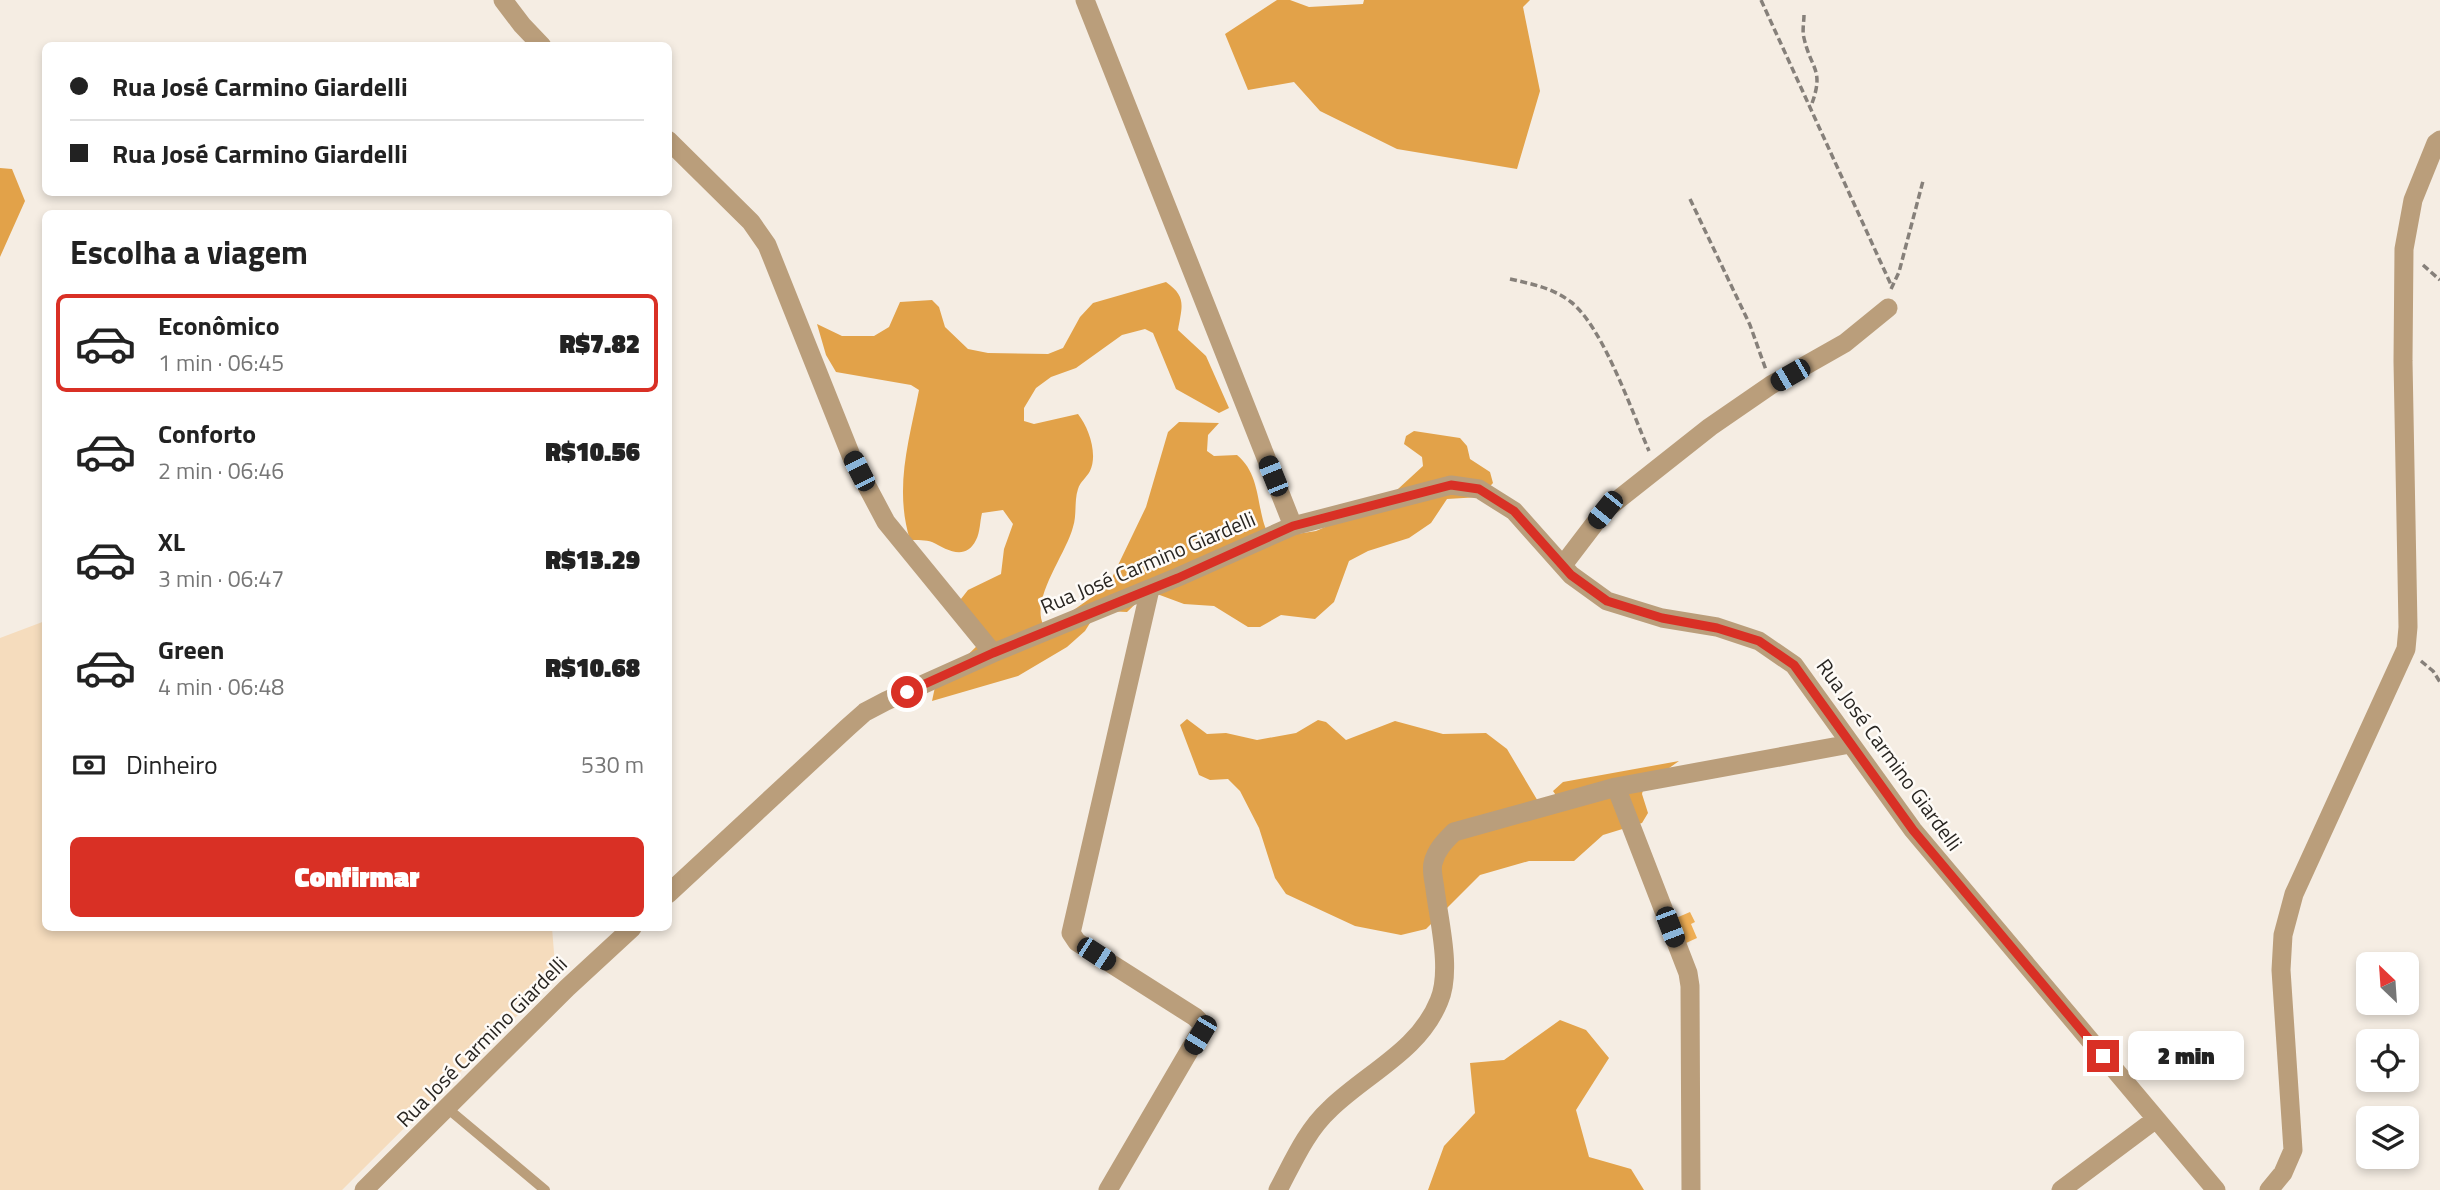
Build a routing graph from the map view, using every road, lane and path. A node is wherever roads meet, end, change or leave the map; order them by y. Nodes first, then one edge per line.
1 (503, 0) edge
2 (1085, 0) edge
3 (1761, 0) edge
4 (1804, 15) dead end
5 (538, 42) edge
6 (1811, 108) junction
7 (2440, 140) edge
8 (672, 144) edge
9 (1923, 181) dead end
10 (1690, 199) dead end
11 (1510, 279) dead end
12 (1892, 287) junction
13 (1888, 308) joint
14 (1771, 385) junction
15 (1657, 469) junction
16 (1293, 526) junction
17 (1563, 565) junction
18 (1150, 589) junction
19 (2406, 649) junction
20 (993, 653) junction
21 (2440, 682) edge
22 (1850, 744) junction
23 (1616, 787) junction
24 (672, 890) edge
25 (629, 931) edge
26 (447, 1108) junction
27 (2156, 1119) junction
28 (364, 1190) edge
29 (545, 1190) edge
30 (1108, 1190) edge
31 (1278, 1190) edge
32 (1691, 1190) edge
33 (2061, 1190) edge
34 (2216, 1190) edge
35 (2269, 1190) edge

1 - 5 street
2 - 16 street
3 - 6 path
4 - 6 path
6 - 12 path
7 - 19 street
8 - 20 street
9 - 12 path
10 - 14 path
11 - 15 path
12 - 13 path
13 - 14 street
14 - 15 street
15 - 17 street
16 - 17 street, Rua José Carmino Giardelli
16 - 18 street, Rua José Carmino Giardelli
17 - 22 street, Rua José Carmino Giardelli
18 - 20 street, Rua José Carmino Giardelli
18 - 30 street
19 - 21 path
19 - 35 street
20 - 24 street, Rua José Carmino Giardelli
22 - 23 street
22 - 27 street, Rua José Carmino Giardelli
23 - 31 street
23 - 32 street
25 - 26 street, Rua José Carmino Giardelli
26 - 28 street, Rua José Carmino Giardelli
26 - 29 lane
27 - 33 street
27 - 34 street, Rua José Carmino Giardelli

